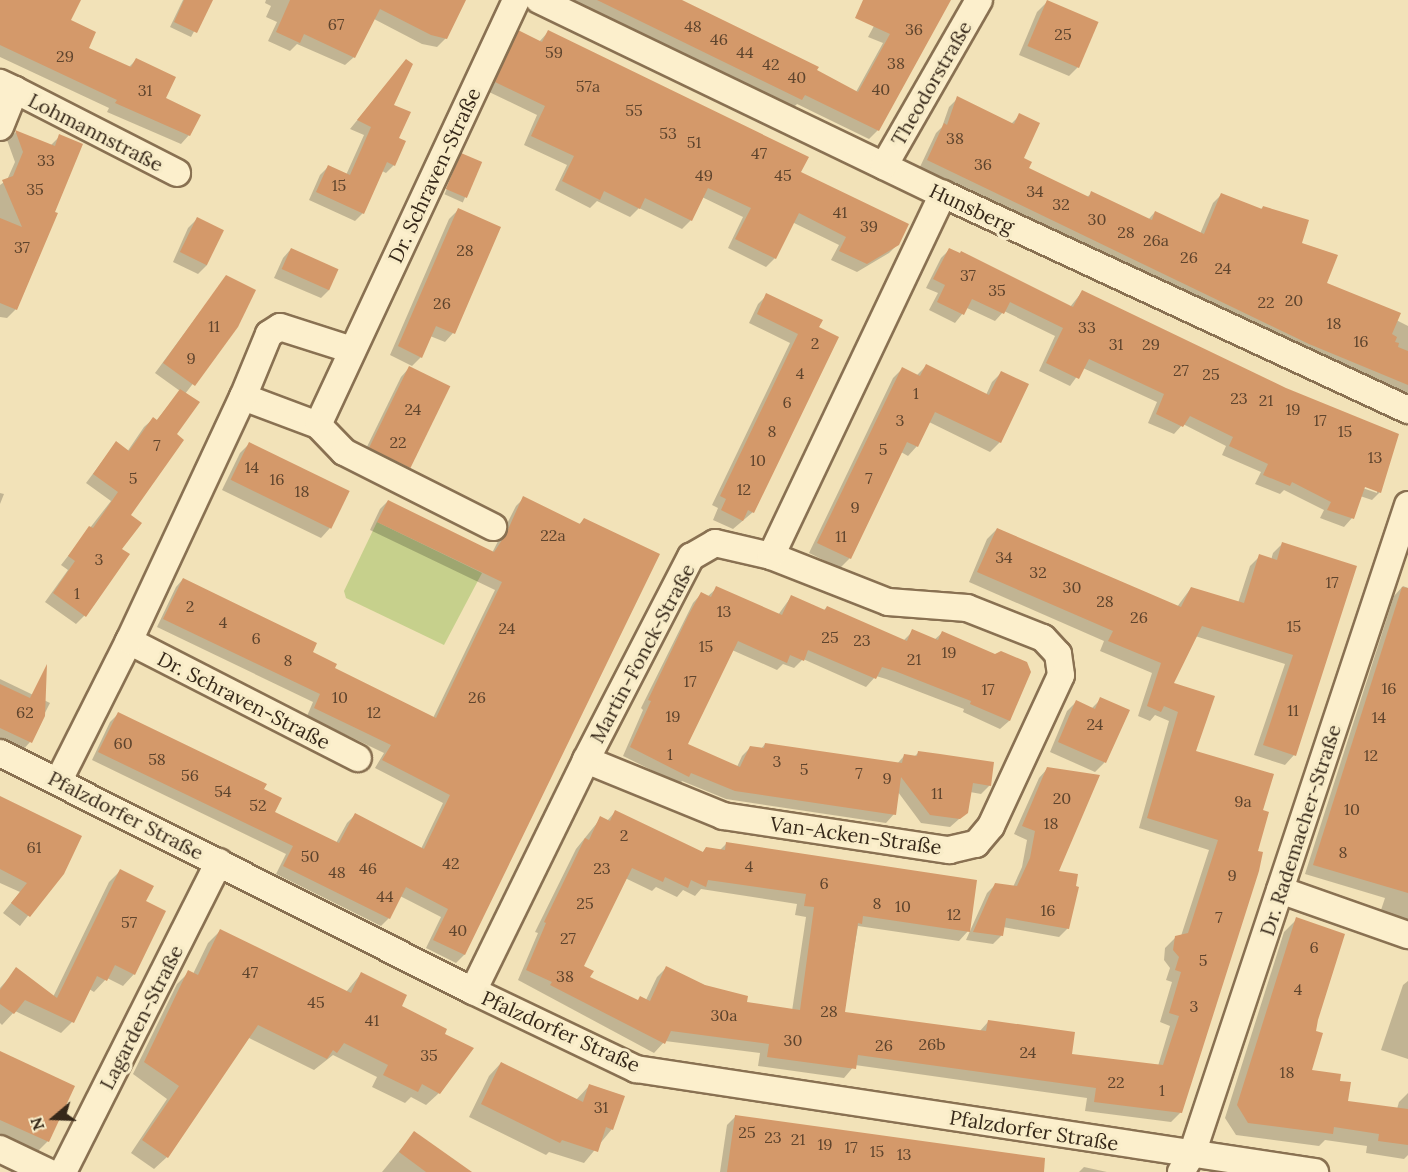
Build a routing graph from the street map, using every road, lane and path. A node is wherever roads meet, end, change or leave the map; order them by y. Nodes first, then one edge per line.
1 (516, 0) edge
2 (539, 0) edge
3 (979, 0) edge
4 (8, 86) edge
5 (0, 127) edge
6 (884, 166) junction
7 (177, 173) dead end
8 (943, 194) junction
9 (352, 350) junction
10 (243, 398) junction
11 (1408, 410) edge
12 (318, 425) junction
13 (1408, 505) edge
14 (493, 527) dead end
15 (771, 556) junction
16 (129, 641) junction
17 (0, 753) edge
18 (358, 758) dead end
19 (586, 760) junction
20 (59, 780) junction
21 (219, 862) junction
22 (1280, 890) junction
23 (1408, 935) edge
24 (473, 991) junction
25 (0, 1149) edge
26 (1186, 1163) edge
27 (48, 1172) edge
28 (63, 1172) edge
29 (1315, 1172) edge

1 - 9 street, Dr. Schraven-Straße
2 - 6 street, Hunsberg
3 - 6 street, Theodorstraße
4 - 5 street, Lohmannstraße
4 - 7 street, Lohmannstraße
6 - 8 street, Hunsberg
8 - 11 street, Hunsberg
8 - 15 street
9 - 10 street
9 - 12 street, Dr. Schraven-Straße
10 - 12 street
10 - 16 street
12 - 14 street
13 - 22 street, Dr. Rademacher-Straße
15 - 19 street, Martin-Fonck-Straße
15 - 19 street, Van-Acken-Straße
16 - 18 street, Dr. Schraven-Straße
16 - 20 street
17 - 20 street, Pfalzdorfer Straße
19 - 24 street, Martin-Fonck-Straße
20 - 21 street, Pfalzdorfer Straße
21 - 24 street, Pfalzdorfer Straße
21 - 28 street, Lagarden-Straße
22 - 23 street
22 - 26 street, Dr. Rademacher-Straße
24 - 26 street, Pfalzdorfer Straße
25 - 27 street
26 - 29 street, Pfalzdorfer Straße

